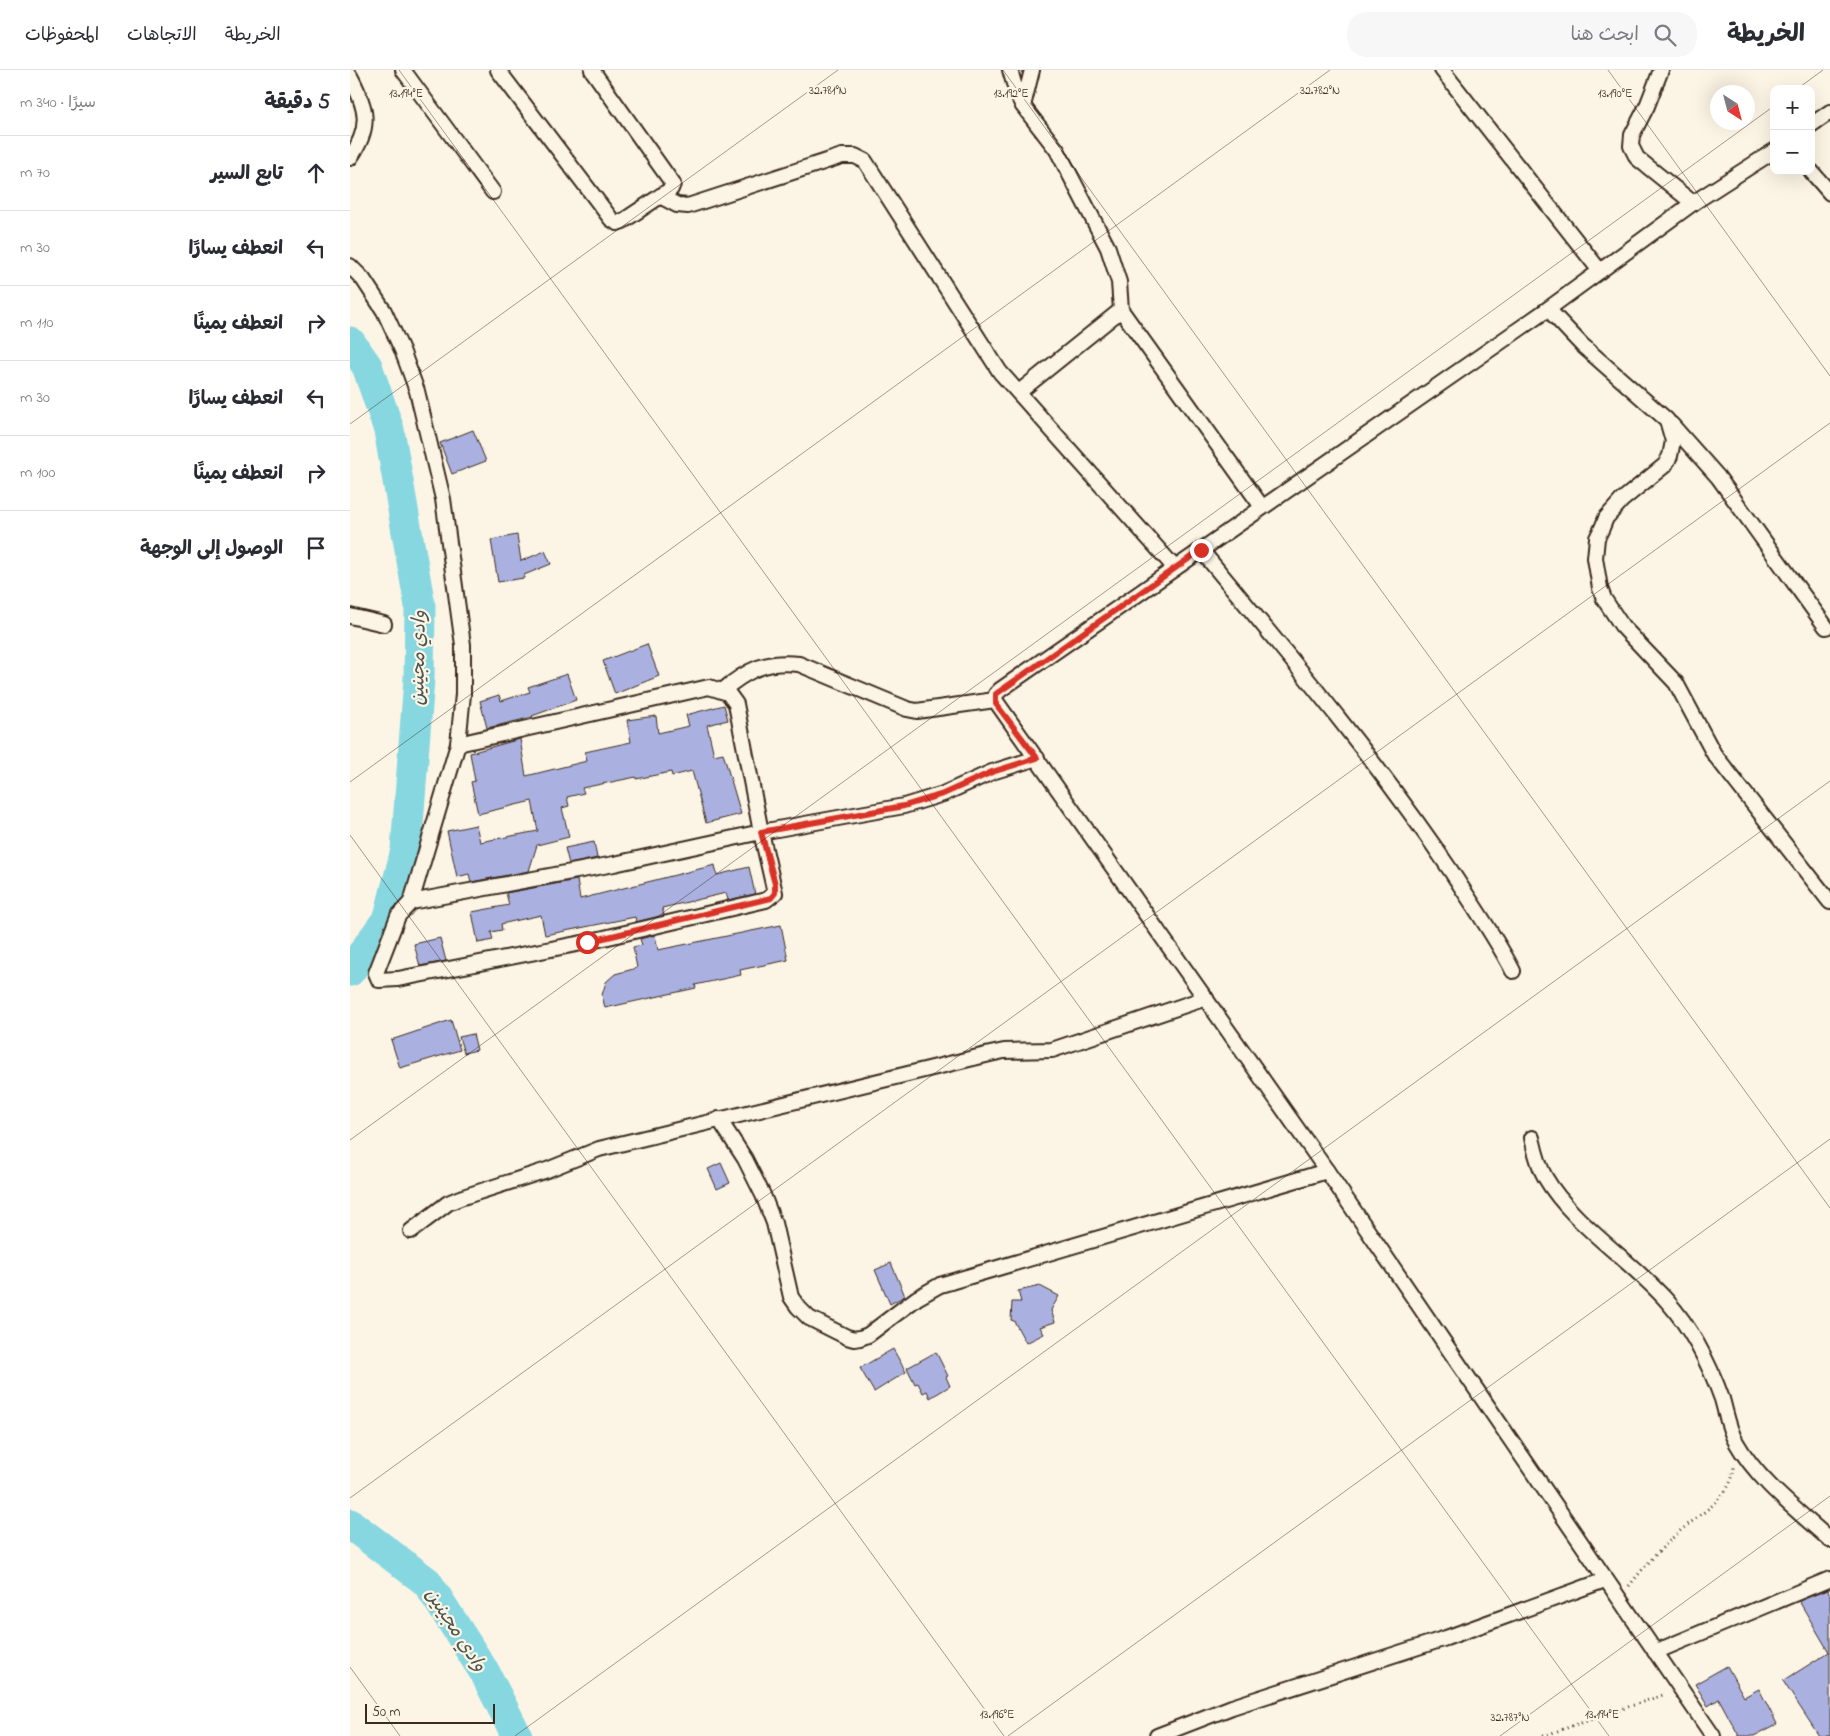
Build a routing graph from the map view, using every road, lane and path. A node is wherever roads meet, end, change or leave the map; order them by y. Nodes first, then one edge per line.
1 (403, 70) edge
2 (498, 70) edge
3 (592, 70) edge
4 (1010, 70) edge
5 (1032, 70) edge
6 (1442, 70) edge
7 (1661, 70) edge
8 (350, 76) edge
9 (1023, 106) junction
10 (1830, 112) edge
11 (1815, 122) edge
12 (1770, 154) edge
13 (350, 158) edge
14 (1814, 175) edge
15 (493, 192) dead end
16 (1830, 193) edge
17 (660, 196) junction
18 (1693, 203) junction
19 (350, 266) edge
20 (1600, 271) junction
21 (1548, 309) junction
22 (1121, 310) junction
23 (1019, 392) junction
24 (1667, 420) junction
25 (1262, 507) junction
26 (1201, 550) junction
27 (1175, 568) junction
28 (350, 616) edge
29 (384, 624) dead end
30 (1826, 627) dead end
31 (722, 691) junction
32 (995, 700) junction
33 (458, 744) junction
34 (1037, 758) junction
35 (761, 832) junction
36 (410, 902) junction
37 (1830, 902) edge
38 (1513, 971) dead end
39 (1206, 998) junction
40 (719, 1120) junction
41 (1532, 1138) dead end
42 (1326, 1171) junction
43 (411, 1231) dead end
44 (1735, 1441) junction
45 (1830, 1540) edge
46 (1830, 1578) edge
47 (1605, 1580) junction
48 (1618, 1599) junction
49 (1655, 1652) junction
50 (1681, 1689) junction
51 (1157, 1736) edge
52 (1543, 1736) edge
53 (1713, 1736) edge

1 - 15 street
2 - 17 street
3 - 17 street
4 - 9 street
5 - 9 street
6 - 20 street
7 - 18 street
8 - 13 street
9 - 22 street
10 - 11 street
12 - 18 street
14 - 16 street
17 - 23 street
18 - 20 street
19 - 33 street
20 - 21 street
21 - 24 street
21 - 25 street
22 - 23 street
22 - 25 street
23 - 27 street
24 - 30 street
24 - 37 street
25 - 26 street
26 - 27 street
26 - 38 street
27 - 32 street
28 - 29 street
31 - 32 street
31 - 33 street
31 - 35 street
32 - 34 street
33 - 36 street
34 - 35 street
34 - 39 street
35 - 36 street
35 - 36 street
39 - 40 street
39 - 42 street
40 - 42 street
40 - 43 street
41 - 44 street
42 - 47 street
44 - 45 street
44 - 48 path
46 - 49 street
47 - 48 street
47 - 51 street
48 - 49 street
49 - 50 street
50 - 52 path
50 - 53 street

